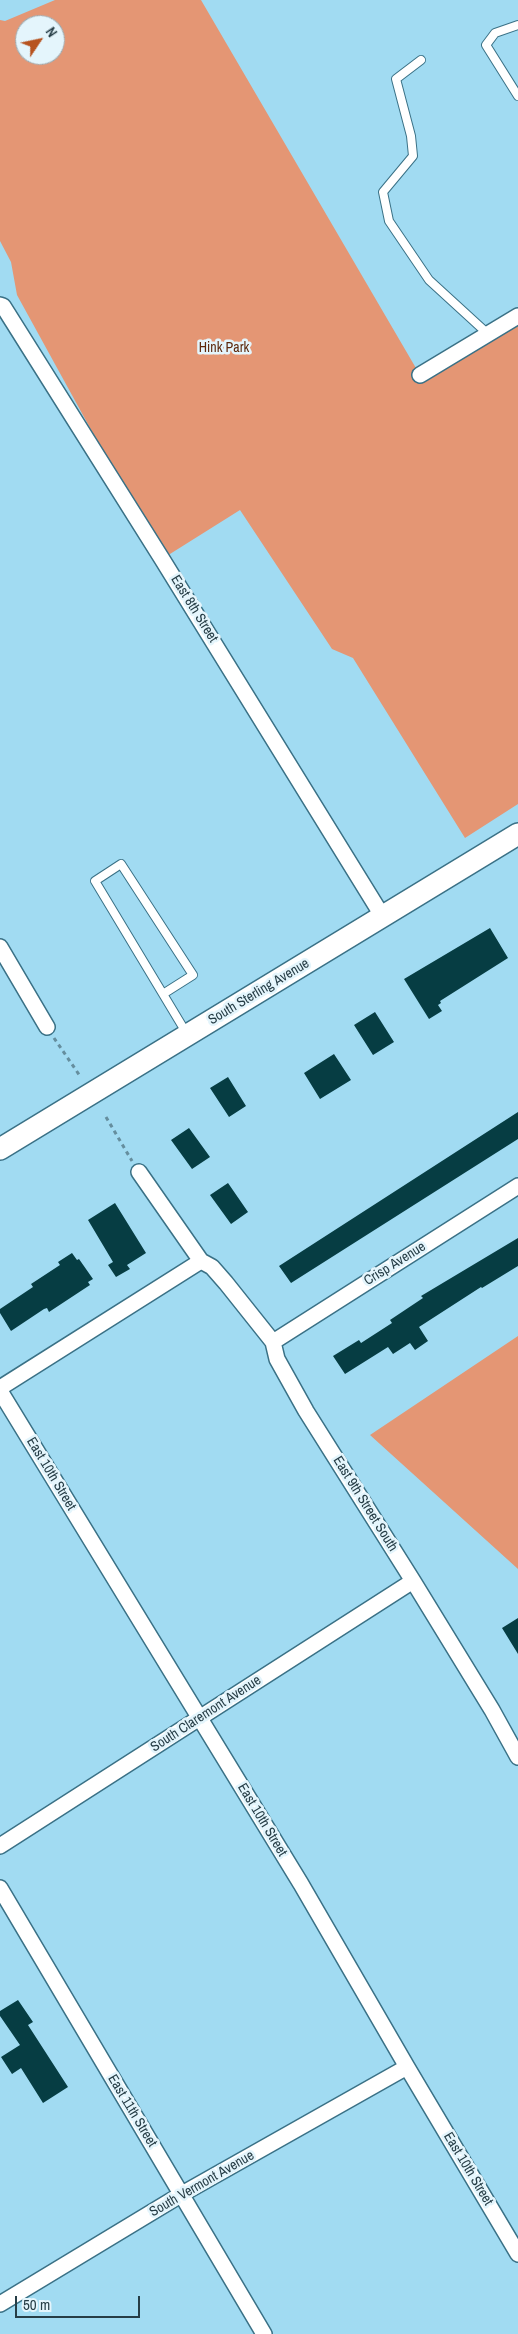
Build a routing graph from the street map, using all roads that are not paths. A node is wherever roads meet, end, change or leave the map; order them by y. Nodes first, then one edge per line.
1 (518, 25) edge
2 (421, 60) dead end
3 (518, 96) edge
4 (0, 305) edge
5 (518, 316) edge
6 (488, 334) junction
7 (420, 375) dead end
8 (518, 834) edge
9 (383, 917) junction
10 (0, 947) edge
11 (163, 994) junction
12 (47, 1027) road end
13 (188, 1036) junction
14 (0, 1149) edge
15 (139, 1172) road end
16 (518, 1186) edge
17 (200, 1261) junction
18 (273, 1342) junction
19 (0, 1389) edge
20 (413, 1581) junction
21 (200, 1718) junction
22 (518, 1757) edge
23 (0, 1846) edge
24 (0, 1888) edge
25 (407, 2067) junction
26 (182, 2194) junction
27 (518, 2254) edge
28 (0, 2304) edge
29 (264, 2334) edge

1 - 3 lane
2 - 6 lane
4 - 9 street, East 8th Street
5 - 6 street
6 - 7 street
8 - 9 main road, South Sterling Avenue
9 - 13 main road, South Sterling Avenue
10 - 12 street
11 - 11 lane
11 - 13 lane
13 - 14 main road, South Sterling Avenue
15 - 17 street, East 9th Street South
16 - 18 street, Crisp Avenue
17 - 18 street, East 9th Street South
17 - 19 street
18 - 20 street, East 9th Street South
19 - 21 street, East 10th Street
20 - 21 street, South Claremont Avenue
20 - 22 street, East 9th Street South
21 - 23 street, South Claremont Avenue
21 - 25 street, East 10th Street
24 - 26 street, East 11th Street
25 - 26 street, South Vermont Avenue
25 - 27 street, East 10th Street
26 - 28 street, South Vermont Avenue
26 - 29 street, East 11th Street

